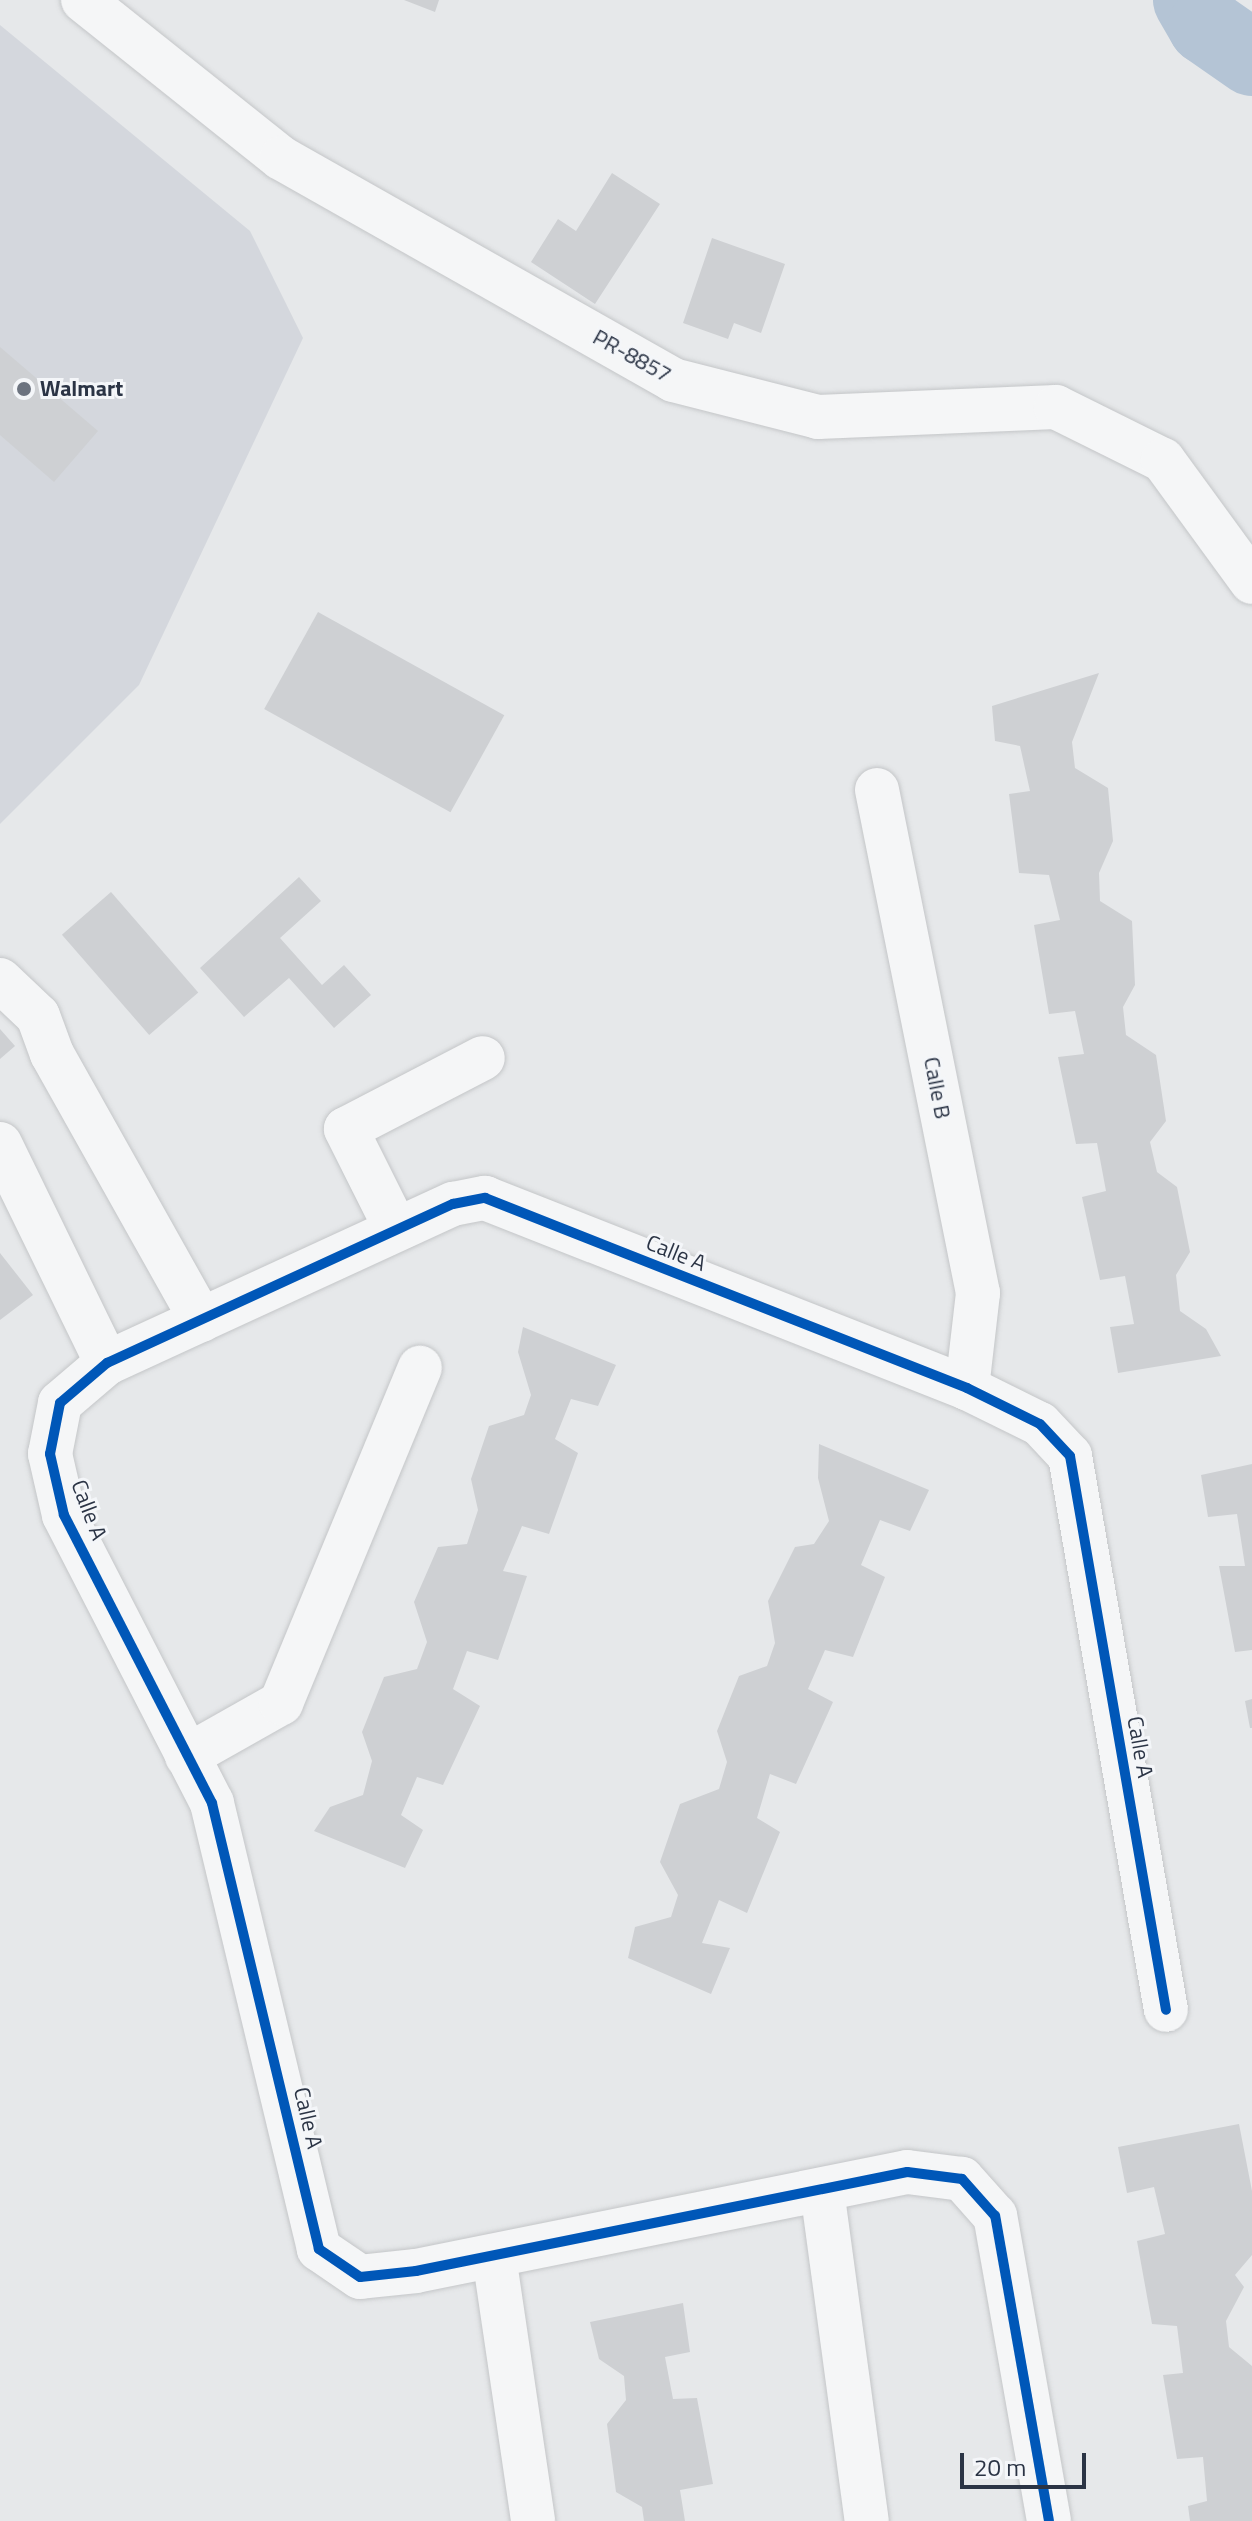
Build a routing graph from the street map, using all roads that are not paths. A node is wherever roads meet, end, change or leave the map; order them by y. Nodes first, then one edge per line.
1 (83, 0) edge
2 (1252, 582) edge
3 (877, 790) dead end
4 (0, 980) edge
5 (0, 1020) edge
6 (52, 1054) junction
7 (483, 1058) dead end
8 (0, 1144) edge
9 (396, 1229) junction
10 (201, 1320) junction
11 (107, 1363) junction
12 (420, 1368) dead end
13 (967, 1388) junction
14 (187, 1756) junction
15 (1166, 2010) dead end
16 (822, 2190) junction
17 (494, 2256) junction
18 (533, 2521) edge
19 (867, 2521) edge
20 (1049, 2521) edge

1 - 2 street, PR-8857
3 - 13 street, Calle B
4 - 6 street
5 - 6 street
6 - 10 street
7 - 9 street
8 - 11 street
9 - 10 street, Calle A
9 - 13 street, Calle A
10 - 11 street, Calle A
11 - 14 street, Calle A
12 - 14 street
13 - 15 street, Calle A
14 - 17 street, Calle A
16 - 17 street, Calle A
16 - 19 street
16 - 20 street, Calle A
17 - 18 street

